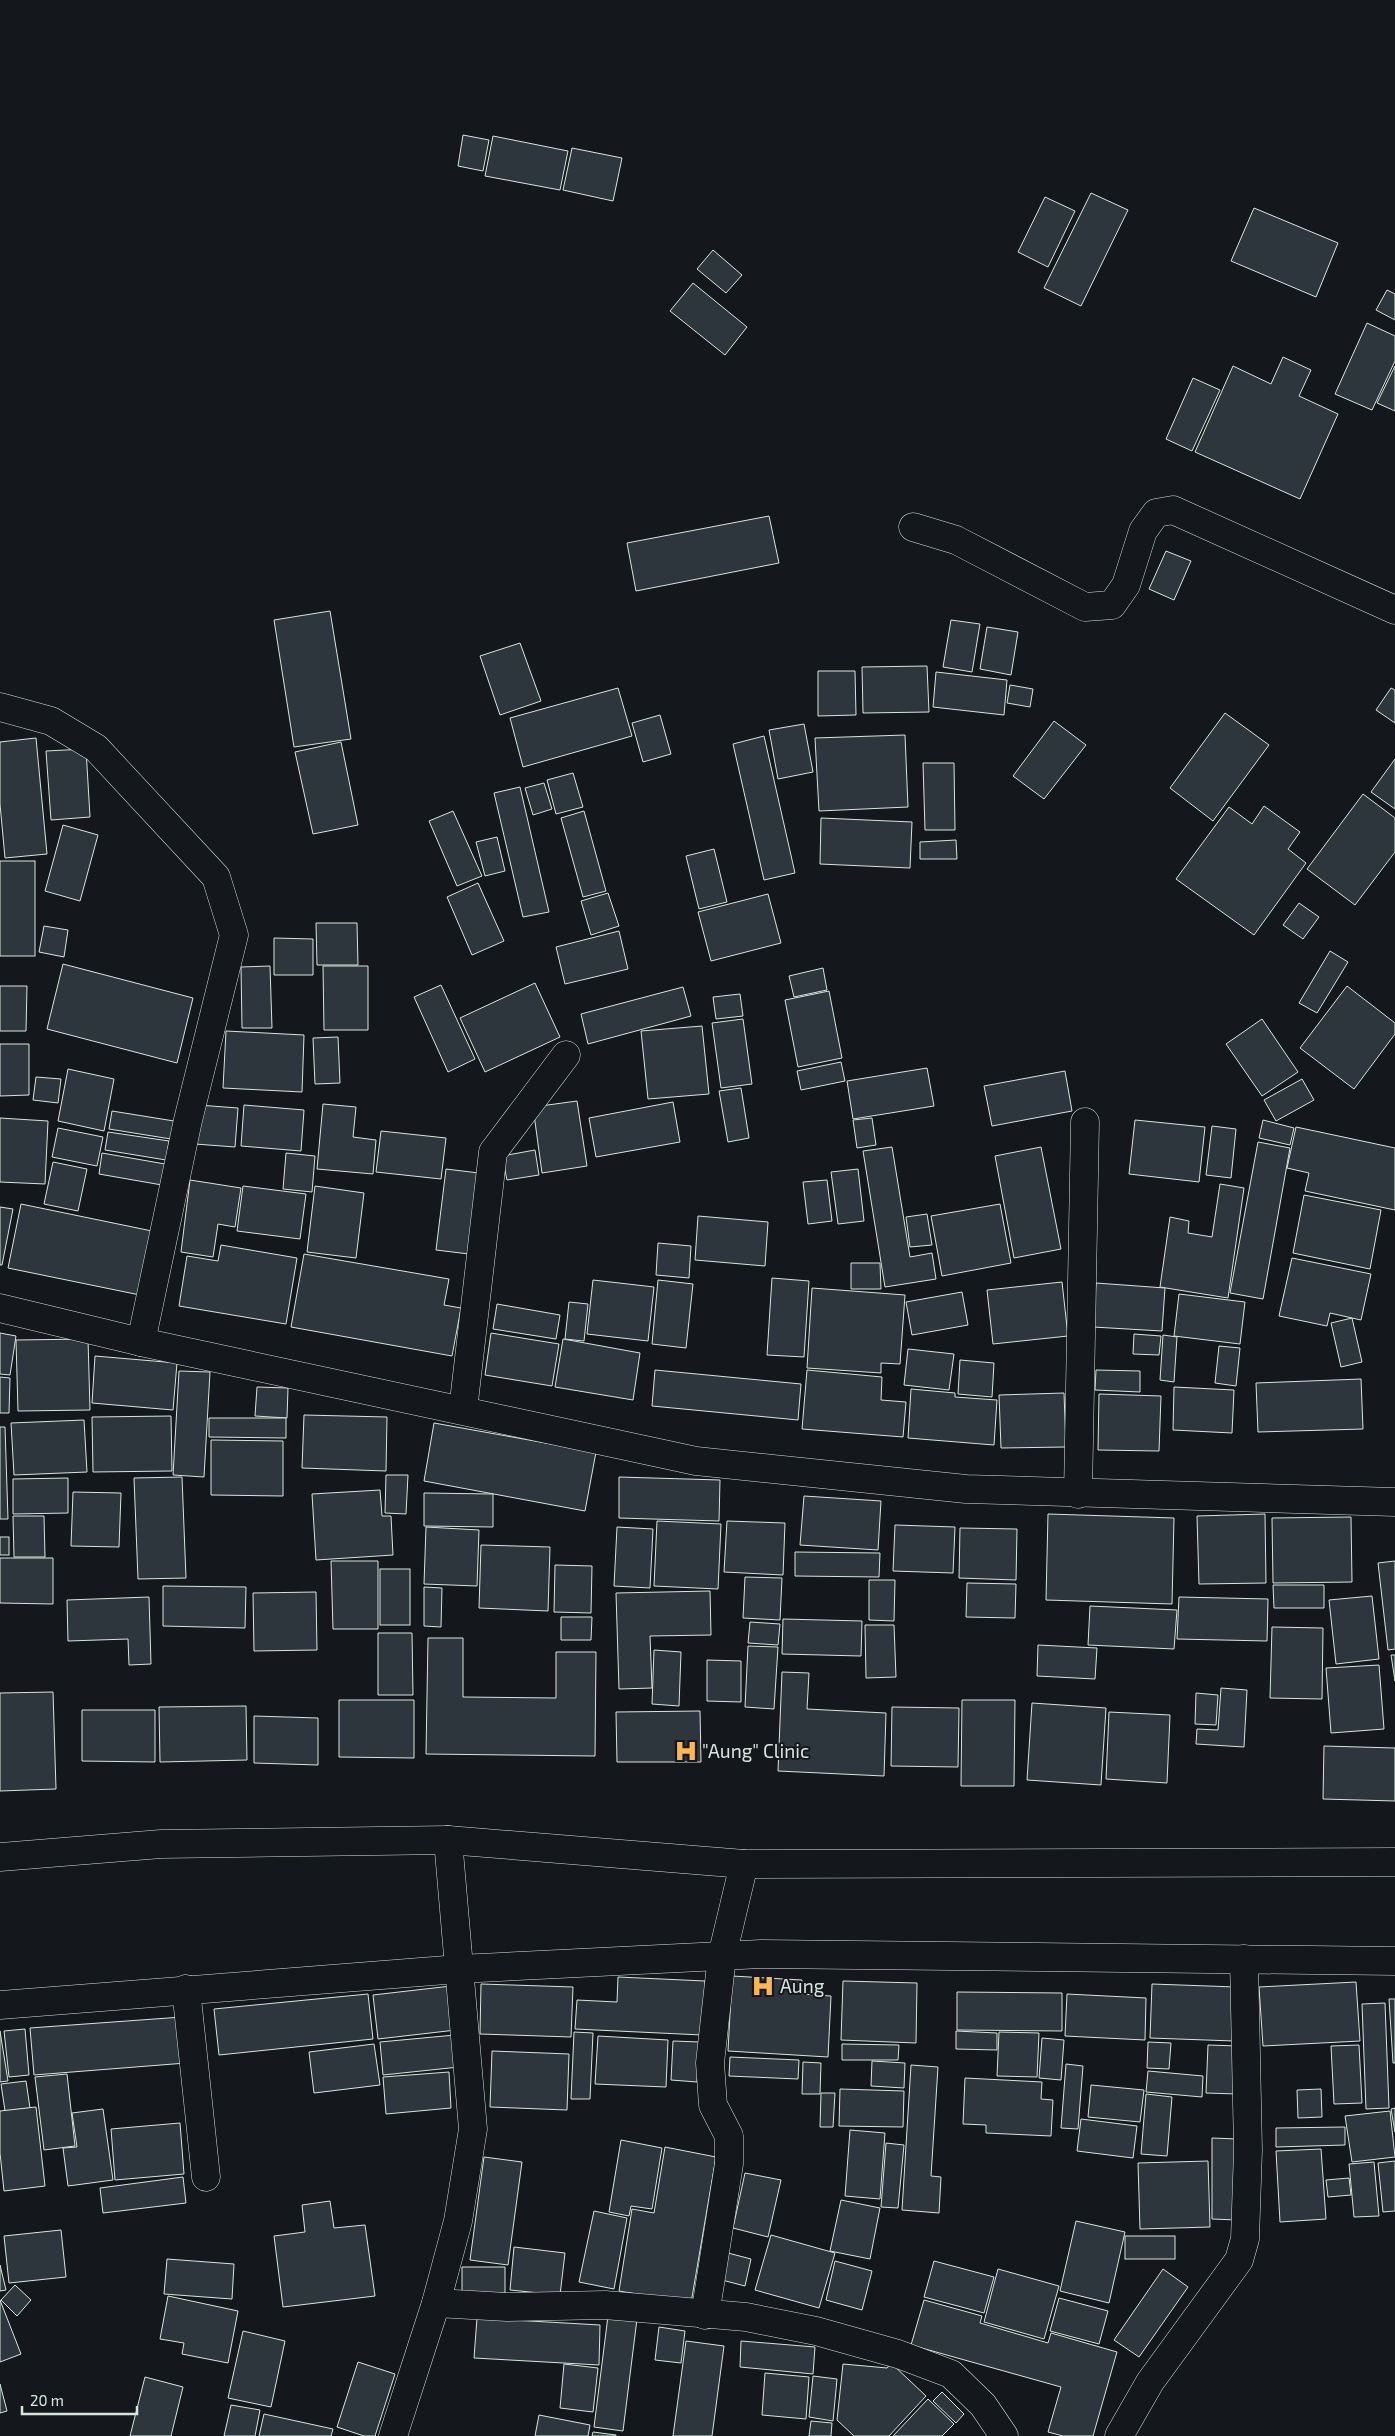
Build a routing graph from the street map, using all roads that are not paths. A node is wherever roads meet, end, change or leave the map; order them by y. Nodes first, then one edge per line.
1 (913, 527) dead end
2 (1395, 610) edge
3 (0, 707) edge
4 (566, 1055) dead end
5 (1085, 1122) dead end
6 (0, 1308) edge
7 (141, 1342) junction
8 (463, 1410) junction
9 (1078, 1494) junction
10 (1395, 1502) edge
11 (448, 1840) junction
12 (0, 1857) edge
13 (1395, 1862) edge
14 (744, 1864) junction
15 (722, 1956) junction
16 (1244, 1959) junction
17 (1395, 1961) edge
18 (459, 1969) junction
19 (186, 1989) junction
20 (0, 2005) edge
21 (206, 2177) dead end
22 (436, 2303) junction
23 (705, 2315) junction
24 (393, 2436) edge
25 (1004, 2436) edge
26 (1119, 2436) edge

1 - 2 street
3 - 7 street
4 - 8 street
5 - 9 street
6 - 7 street
7 - 8 street
8 - 9 street
9 - 10 street
11 - 12 street
11 - 14 street
11 - 18 street
13 - 14 street
14 - 15 street
15 - 16 street
15 - 18 street
15 - 23 street
16 - 17 street
16 - 26 street
18 - 19 street
18 - 22 street
19 - 20 street
19 - 21 street
22 - 23 street
22 - 24 street
23 - 25 street

